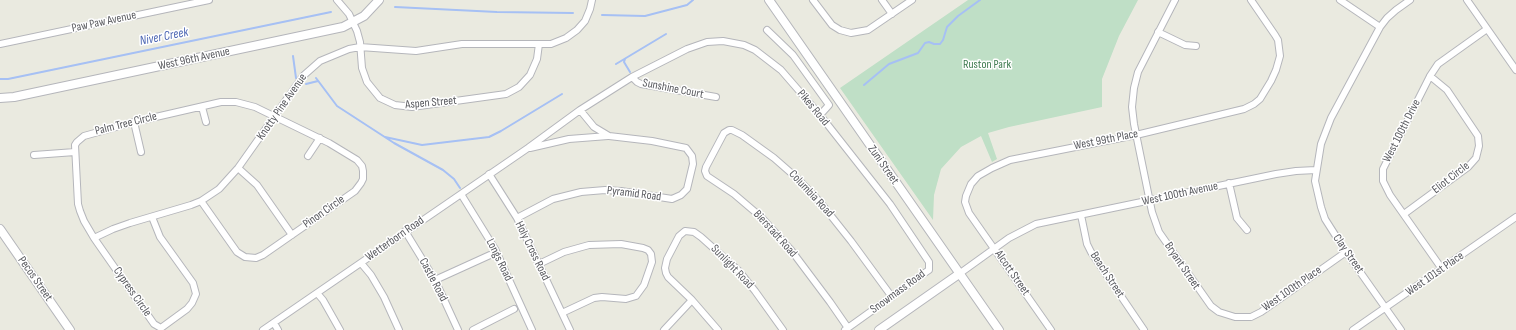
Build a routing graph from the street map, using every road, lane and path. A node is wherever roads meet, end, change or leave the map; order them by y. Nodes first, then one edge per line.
1 (209, 0) edge
2 (337, 0) edge
3 (379, 0) edge
4 (592, 0) edge
5 (769, 0) edge
6 (813, 0) edge
7 (882, 0) edge
8 (912, 0) edge
9 (1175, 0) edge
10 (1251, 0) edge
11 (1340, 0) edge
12 (1410, 0) edge
13 (1467, 0) edge
14 (892, 14) junction
15 (353, 23) junction
16 (1380, 27) junction
17 (1487, 29) junction
18 (767, 30) dead end
19 (1158, 32) junction
20 (0, 44) edge
21 (539, 44) junction
22 (1196, 46) dead end
23 (360, 47) junction
24 (646, 69) joint
25 (1516, 70) edge
26 (1430, 76) junction
27 (632, 77) junction
28 (716, 97) dead end
29 (0, 98) edge
30 (202, 106) junction
31 (580, 110) junction
32 (820, 114) junction
33 (275, 117) junction
34 (134, 122) junction
35 (206, 122) dead end
36 (1136, 134) junction
37 (610, 136) junction
38 (320, 138) junction
39 (528, 148) junction
40 (714, 150) joint
41 (75, 152) junction
42 (141, 152) dead end
43 (34, 155) dead end
44 (308, 156) dead end
45 (238, 168) junction
46 (1316, 170) junction
47 (489, 174) junction
48 (1230, 184) junction
49 (461, 194) junction
50 (1149, 199) junction
51 (201, 201) junction
52 (1404, 214) junction
53 (1081, 215) junction
54 (152, 217) junction
55 (1516, 217) edge
56 (517, 218) junction
57 (971, 218) joint
58 (0, 229) edge
59 (1247, 230) dead end
60 (405, 232) junction
61 (292, 235) junction
62 (94, 238) junction
63 (994, 249) junction
64 (1346, 252) junction
65 (490, 255) dead end
66 (361, 263) junction
67 (539, 264) junction
68 (930, 267) joint
69 (1442, 269) junction
70 (959, 274) junction
71 (435, 280) junction
72 (316, 293) junction
73 (892, 297) junction
74 (692, 300) junction
75 (1386, 308) junction
76 (514, 309) dead end
77 (562, 313) junction
78 (1236, 318) joint
79 (274, 323) junction
80 (846, 329) edge
81 (70, 330) edge
82 (263, 330) edge
83 (278, 330) edge
84 (340, 330) edge
85 (400, 330) edge
86 (458, 330) edge
87 (473, 330) edge
88 (532, 330) edge
89 (570, 330) edge
90 (664, 330) edge
91 (718, 330) edge
92 (783, 330) edge
93 (879, 330) edge
94 (999, 330) edge
95 (1051, 330) edge
96 (1144, 330) edge
97 (1353, 330) edge
98 (1401, 330) edge

1 - 20 street, Paw Paw Avenue
2 - 15 street, Aspen Street
3 - 15 street, West 96th Avenue
4 - 21 street, Knotty Pine Avenue
5 - 70 street, Zuni Street
6 - 14 street
7 - 14 street
8 - 14 street
9 - 19 street, Bryant Street
10 - 36 street, West 99th Place
11 - 16 street
12 - 16 street
13 - 17 street
15 - 23 street, Aspen Street
15 - 29 street, West 96th Avenue
16 - 46 street
17 - 25 street
17 - 26 street, West 100th Drive
18 - 32 street
19 - 22 street
19 - 36 street, Bryant Street
21 - 23 street, Knotty Pine Avenue
21 - 23 street, Aspen Street
23 - 33 street, Knotty Pine Avenue
24 - 27 street, Wetterborn Road
24 - 32 street, Pikes Road
26 - 52 street, West 100th Drive
26 - 52 street, Eliot Circle
27 - 28 street, Sunshine Court
27 - 31 street, Wetterborn Road
30 - 33 street, Palm Tree Circle
30 - 34 street, Palm Tree Circle
30 - 35 street
31 - 37 street, Pyramid Road
31 - 39 street, Wetterborn Road
32 - 68 street, Pikes Road
33 - 38 street, Pinon Circle
33 - 45 street, Knotty Pine Avenue
34 - 41 street, Palm Tree Circle
34 - 42 street
36 - 50 street, Bryant Street
36 - 57 street, West 99th Place
37 - 39 street, Wetterborn Road
37 - 56 street, Pyramid Road
38 - 44 street
38 - 61 street, Pinon Circle
39 - 47 street, Wetterborn Road
40 - 73 street, Columbia Road
40 - 80 street, Bierstadt Road
41 - 43 street
41 - 62 street
45 - 51 street, Knotty Pine Avenue
45 - 61 street
46 - 48 street, West 100th Avenue
46 - 64 street, Clay Street
47 - 49 street, Wetterborn Road
47 - 56 street, Holy Cross Road
48 - 50 street, West 100th Avenue
48 - 59 street
49 - 60 street, Wetterborn Road
49 - 88 street, Longs Road
50 - 53 street, West 100th Avenue
50 - 78 street, Bryant Street
51 - 54 street, Knotty Pine Avenue
51 - 61 street, Pinon Circle
52 - 69 street, West 100th Drive
53 - 63 street, West 100th Avenue
53 - 96 street, Beach Street
54 - 62 street, Knotty Pine Avenue
54 - 62 street, Cypress Circle
55 - 69 street, West 101st Place
56 - 67 street, Holy Cross Road
57 - 63 street, Alcott Street
58 - 81 street, Pecos Street
60 - 66 street, Wetterborn Road
60 - 71 street, Castle Road
63 - 70 street, West 100th Avenue
63 - 95 street, Alcott Street
64 - 75 street, Clay Street
64 - 78 street, West 100th Place
65 - 71 street
66 - 72 street, Wetterborn Road
66 - 85 street
67 - 77 street, Holy Cross Road
67 - 77 street
68 - 73 street, Snowmass Road
69 - 75 street, West 101st Place
70 - 93 street, West 100th Avenue
70 - 94 street, Zuni Street
71 - 86 street, Castle Road
72 - 79 street, Wetterborn Road
72 - 84 street
73 - 80 street, Snowmass Road
74 - 90 street
74 - 91 street
74 - 92 street, Sunlight Road
75 - 97 street, West 101st Place
75 - 98 street, Clay Street
76 - 87 street
77 - 89 street, Holy Cross Road
79 - 82 street, Wetterborn Road
79 - 83 street

